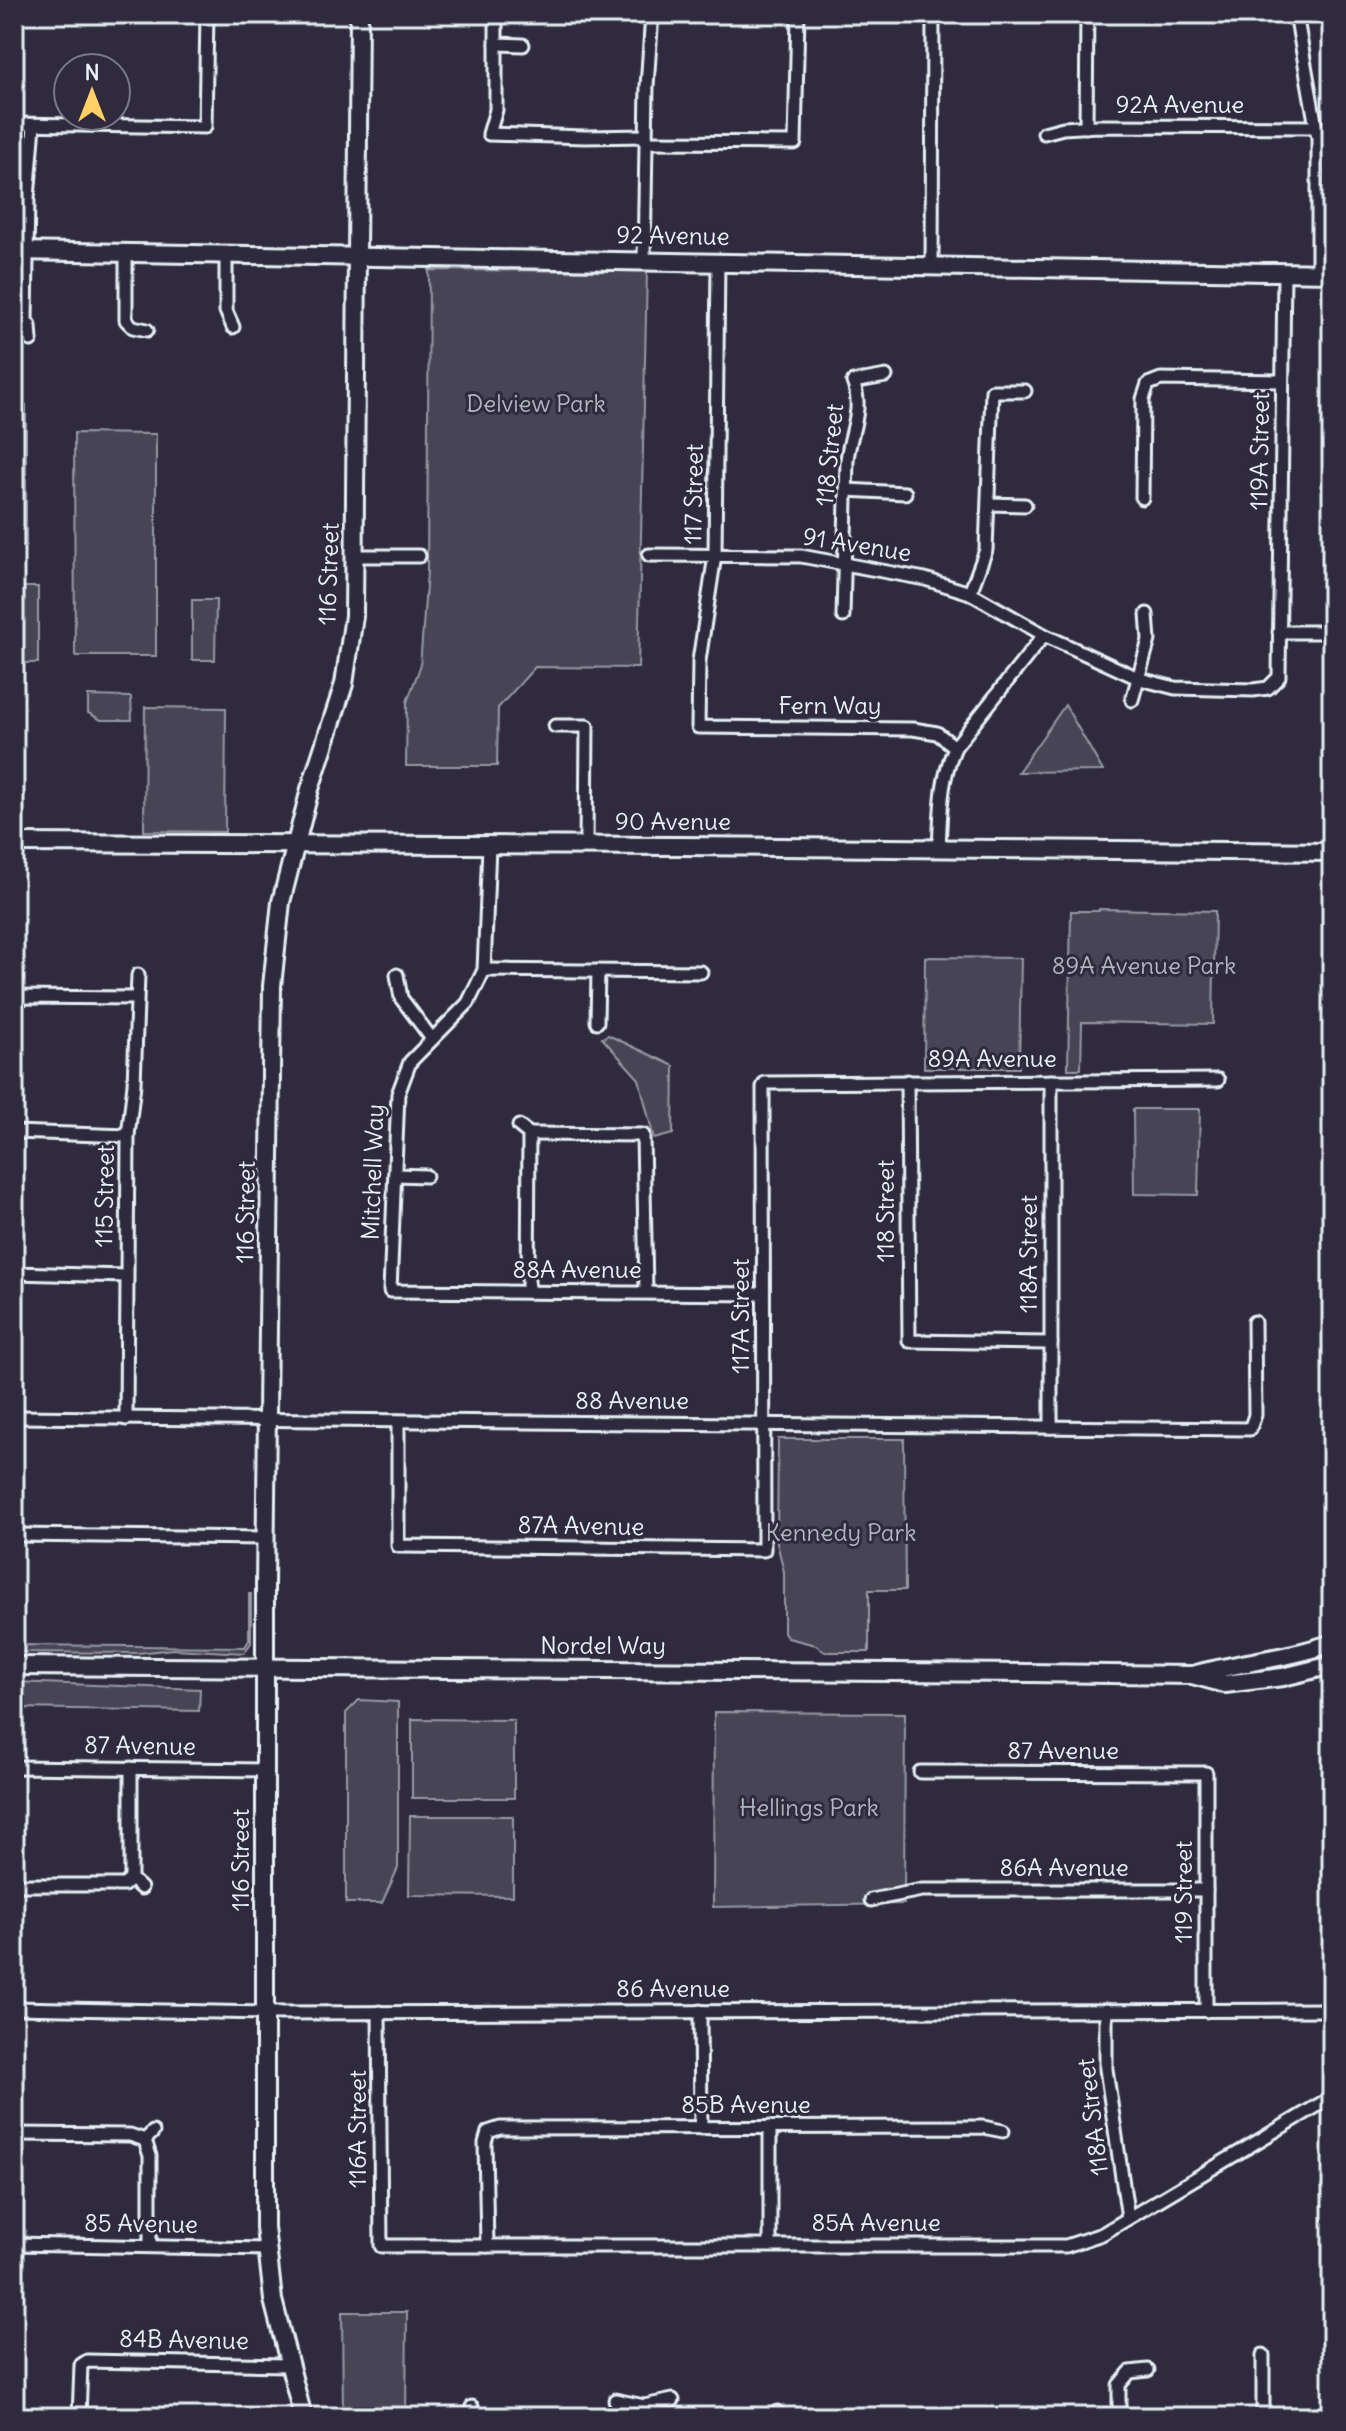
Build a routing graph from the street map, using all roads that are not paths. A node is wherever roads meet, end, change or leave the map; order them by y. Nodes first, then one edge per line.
1 (207, 14) edge
2 (359, 14) edge
3 (496, 14) edge
4 (652, 14) edge
5 (798, 14) edge
6 (933, 14) edge
7 (1087, 14) edge
8 (1296, 14) edge
9 (496, 44) junction
10 (523, 45) dead end
11 (14, 124) edge
12 (34, 125) junction
13 (1086, 127) junction
14 (1317, 127) junction
15 (1044, 133) dead end
16 (646, 139) junction
17 (20, 251) edge
18 (126, 253) junction
19 (226, 253) junction
20 (357, 255) junction
21 (644, 260) junction
22 (718, 261) junction
23 (932, 265) junction
24 (1284, 272) junction
25 (1325, 272) edge
26 (233, 327) dead end
27 (147, 330) dead end
28 (31, 340) dead end
29 (886, 376) dead end
30 (1282, 381) junction
31 (1025, 391) dead end
32 (846, 490) junction
33 (905, 493) dead end
34 (1142, 498) dead end
35 (989, 504) junction
36 (1025, 505) dead end
37 (649, 555) dead end
38 (715, 555) junction
39 (355, 556) junction
40 (419, 556) dead end
41 (844, 563) junction
42 (970, 593) junction
43 (1147, 614) dead end
44 (843, 616) dead end
45 (1279, 632) junction
46 (1332, 632) edge
47 (1044, 635) junction
48 (1279, 677) joint
49 (1140, 679) junction
50 (1132, 700) dead end
51 (555, 726) dead end
52 (698, 727) joint
53 (955, 747) junction
54 (14, 843) edge
55 (295, 845) junction
56 (489, 846) junction
57 (586, 846) junction
58 (939, 848) junction
59 (1332, 852) edge
60 (484, 970) junction
61 (598, 971) junction
62 (701, 972) dead end
63 (138, 975) dead end
64 (397, 975) dead end
65 (14, 997) edge
66 (135, 998) junction
67 (597, 1022) dead end
68 (432, 1039) junction
69 (1218, 1080) dead end
70 (907, 1081) junction
71 (1051, 1081) junction
72 (765, 1083) joint
73 (519, 1126) dead end
74 (14, 1132) edge
75 (529, 1134) junction
76 (128, 1136) junction
77 (395, 1175) junction
78 (426, 1176) dead end
79 (14, 1273) edge
80 (126, 1276) junction
81 (390, 1291) joint
82 (528, 1292) junction
83 (646, 1292) junction
84 (763, 1294) junction
85 (1254, 1322) dead end
86 (1051, 1343) junction
87 (14, 1417) edge
88 (126, 1419) junction
89 (267, 1419) junction
90 (398, 1421) junction
91 (762, 1424) junction
92 (1051, 1427) junction
93 (14, 1535) edge
94 (266, 1538) junction
95 (764, 1550) joint
96 (1332, 1643) edge
97 (1332, 1665) edge
98 (14, 1666) edge
99 (265, 1669) junction
100 (1192, 1675) junction
101 (14, 1767) edge
102 (131, 1768) junction
103 (265, 1770) junction
104 (920, 1772) dead end
105 (1206, 1773) joint
106 (131, 1879) junction
107 (14, 1885) edge
108 (141, 1888) dead end
109 (1206, 1890) junction
110 (871, 1900) dead end
111 (14, 2008) edge
112 (1106, 2010) junction
113 (1332, 2010) edge
114 (700, 2011) junction
115 (1206, 2011) junction
116 (379, 2012) junction
117 (265, 2013) junction
118 (1332, 2097) edge
119 (770, 2127) junction
120 (701, 2128) junction
121 (1003, 2131) dead end
122 (14, 2134) edge
123 (1128, 2218) junction
124 (14, 2244) edge
125 (770, 2245) junction
126 (150, 2246) junction
127 (381, 2246) joint
128 (487, 2246) junction
129 (266, 2249) junction
130 (1263, 2355) dead end
131 (288, 2365) junction
132 (1148, 2370) dead end
133 (615, 2400) dead end
134 (673, 2400) dead end
135 (644, 2412) edge
136 (79, 2417) edge
137 (303, 2417) edge
138 (1119, 2417) edge
139 (1263, 2417) edge

1 - 12 street
2 - 20 street, 116 Street
3 - 9 street
4 - 16 street
5 - 16 street
6 - 23 street
7 - 13 street
8 - 14 street
9 - 10 street
9 - 16 street
11 - 12 street
12 - 17 street
13 - 14 street, 92A Avenue
13 - 15 street, 92A Avenue
14 - 25 street
16 - 21 street
17 - 18 street, 92 Avenue
17 - 28 street
18 - 19 street, 92 Avenue
18 - 27 street
19 - 20 street, 92 Avenue
19 - 26 street
20 - 21 street, 92 Avenue
20 - 39 street, 116 Street
21 - 22 street, 92 Avenue
22 - 23 street, 92 Avenue
22 - 38 street, 117 Street
23 - 24 street, 92 Avenue
24 - 25 street, 92 Avenue
24 - 30 street, 119A Street
29 - 32 street, 118 Street
30 - 34 street
30 - 45 street, 119A Street
31 - 35 street
32 - 33 street
32 - 41 street, 118 Street
35 - 36 street
35 - 42 street
37 - 38 street, 91 Avenue
38 - 41 street, 91 Avenue
38 - 52 street, 117 Street
39 - 40 street
39 - 55 street, 116 Street
41 - 42 street, 91 Avenue
41 - 44 street, 118 Street
42 - 47 street, 91 Avenue
43 - 49 street
45 - 46 street
45 - 48 street, 119A Street
47 - 49 street, 91 Avenue
47 - 53 street
48 - 49 street, 91 Avenue
49 - 50 street
51 - 57 street
52 - 53 street, Fern Way
53 - 58 street
54 - 55 street, 90 Avenue
55 - 56 street, 90 Avenue
55 - 89 street, 116 Street
56 - 57 street, 90 Avenue
56 - 60 street, Mitchell Way
57 - 58 street, 90 Avenue
58 - 59 street, 90 Avenue
60 - 61 street
60 - 68 street, Mitchell Way
61 - 62 street
61 - 67 street
63 - 66 street, 115 Street
64 - 68 street
65 - 66 street
66 - 76 street, 115 Street
68 - 77 street, Mitchell Way
69 - 71 street, 89A Avenue
70 - 71 street, 89A Avenue
70 - 72 street, 89A Avenue
70 - 86 street, 118 Street
71 - 86 street, 118A Street
72 - 84 street, 117A Street
73 - 75 street
74 - 76 street
75 - 82 street
75 - 83 street
76 - 80 street, 115 Street
77 - 78 street
77 - 81 street, Mitchell Way
79 - 80 street
80 - 88 street, 115 Street
81 - 82 street, 88A Avenue
82 - 83 street, 88A Avenue
83 - 84 street, 88A Avenue
84 - 91 street, 117A Street
85 - 92 street, 88 Avenue
86 - 92 street, 118A Street
87 - 88 street, 88 Avenue
88 - 89 street, 88 Avenue
89 - 90 street, 88 Avenue
89 - 94 street, 116 Street
90 - 91 street, 88 Avenue
90 - 95 street, 87A Avenue
91 - 92 street, 88 Avenue
91 - 95 street, 117A Street
93 - 94 street
94 - 99 street, 116 Street
96 - 100 street, Nordel Way
97 - 100 street, Nordel Way
98 - 99 street, Nordel Way
99 - 100 street, Nordel Way
99 - 103 street, 116 Street
101 - 102 street, 87 Avenue
102 - 103 street, 87 Avenue
102 - 106 street
103 - 117 street, 116 Street
104 - 105 street, 87 Avenue
105 - 109 street, 119 Street
106 - 107 street
106 - 108 street
109 - 110 street, 86A Avenue
109 - 115 street, 119 Street
111 - 117 street, 86 Avenue
112 - 114 street, 86 Avenue
112 - 115 street, 86 Avenue
112 - 123 street, 118A Street
113 - 115 street, 86 Avenue
114 - 116 street, 86 Avenue
114 - 120 street
116 - 117 street, 86 Avenue
116 - 127 street, 116A Street
117 - 129 street, 116 Street
118 - 123 street, 85A Avenue
119 - 120 street, 85B Avenue
119 - 121 street, 85B Avenue
119 - 125 street
120 - 128 street, 85B Avenue
122 - 126 street
123 - 125 street, 85A Avenue
124 - 126 street, 85 Avenue
125 - 128 street, 85A Avenue
126 - 129 street, 85 Avenue
127 - 128 street, 85A Avenue
129 - 131 street, 116 Street
130 - 139 street
131 - 136 street, 84B Avenue
131 - 137 street, 116 Street
132 - 138 street
133 - 135 street
134 - 135 street

